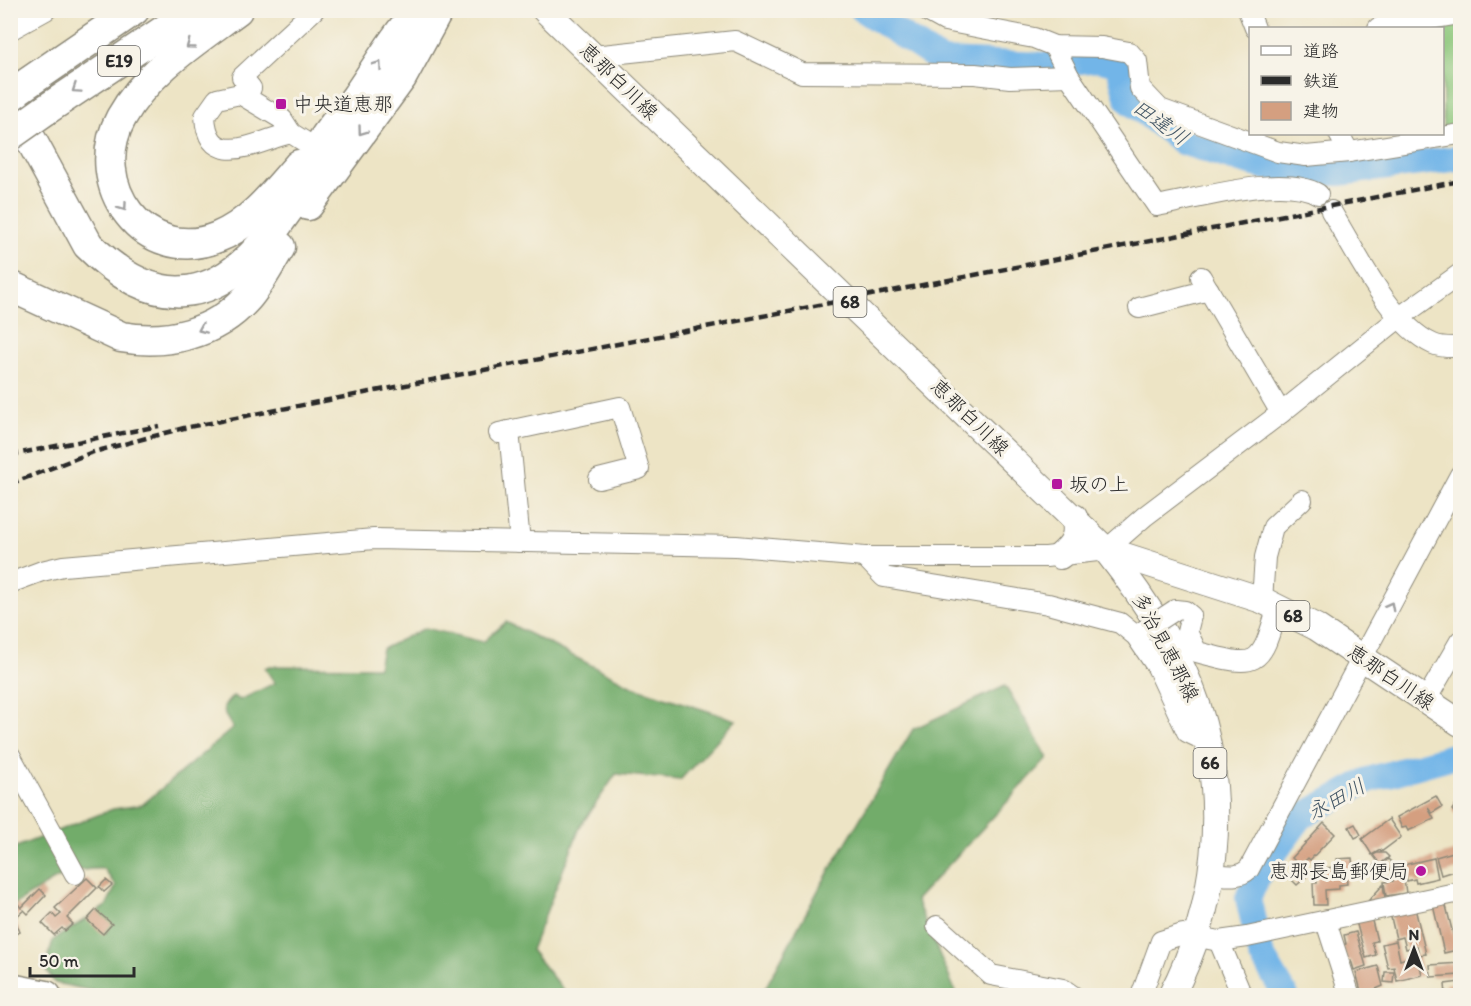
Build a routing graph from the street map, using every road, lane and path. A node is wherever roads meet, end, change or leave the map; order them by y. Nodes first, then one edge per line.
1 (46, 10) edge
2 (134, 10) edge
3 (153, 10) edge
4 (195, 10) edge
5 (237, 10) edge
6 (314, 10) edge
7 (419, 10) edge
8 (438, 10) edge
9 (545, 10) edge
10 (925, 10) edge
11 (968, 10) edge
12 (1248, 10) edge
13 (1461, 14) edge
14 (945, 21) junction
15 (1255, 27) edge
16 (1383, 27) edge
17 (10, 30) edge
18 (1054, 46) junction
19 (593, 56) junction
20 (1069, 76) junction
21 (247, 97) junction
22 (22, 99) edge
23 (10, 133) edge
24 (291, 133) junction
25 (1461, 134) edge
26 (1340, 135) edge
27 (1386, 140) edge
28 (318, 150) junction
29 (1349, 152) junction
30 (1306, 156) junction
31 (1331, 211) dead end
32 (1461, 274) edge
33 (260, 277) junction
34 (10, 286) edge
35 (1139, 308) dead end
36 (1400, 317) junction
37 (1461, 347) edge
38 (1281, 413) junction
39 (1461, 475) edge
40 (599, 479) dead end
41 (1302, 500) dead end
42 (1074, 517) junction
43 (520, 542) junction
44 (1106, 550) junction
45 (1060, 556) junction
46 (865, 557) junction
47 (1187, 575) junction
48 (10, 583) edge
49 (1270, 604) junction
50 (1152, 624) junction
51 (1461, 641) edge
52 (1363, 658) junction
53 (1426, 700) junction
54 (1461, 723) edge
55 (10, 755) edge
56 (75, 874) dead end
57 (1212, 874) junction
58 (1461, 892) edge
59 (1326, 922) junction
60 (937, 926) dead end
61 (1208, 940) junction
62 (10, 989) edge
63 (46, 996) edge
64 (1073, 996) edge
65 (1141, 996) edge
66 (1171, 996) edge
67 (1242, 996) edge
68 (1350, 996) edge

1 - 17 street
2 - 22 highway
3 - 22 highway, E19
4 -> 22 highway, E19
5 -> 28 highway
6 - 21 street
28 -> 7 highway
8 -> 33 highway
9 - 19 main road, 恵那白川線 / 68
10 - 14 street
11 - 14 street
12 - 15 street
13 - 16 street
14 - 18 street
18 - 20 street
18 - 30 street
19 - 20 street
19 - 42 main road, 恵那白川線 / 68
20 - 30 street
21 - 24 street
21 - 24 street
22 - 23 highway, E19, bridge
22 - 28 highway
23 - 33 highway
24 - 28 street
25 - 27 street
26 - 29 street
27 - 29 street
29 - 30 street
31 - 36 street
32 - 36 street
33 -> 34 highway
35 - 38 street
36 - 37 street
36 - 38 street
38 - 44 street
52 -> 39 street
40 - 43 street
41 - 49 street
42 - 44 main road, 恵那白川線 / 68
42 - 45 main road
43 - 46 street
43 - 48 street
44 - 45 street
44 - 47 main road, 恵那白川線 / 68
44 - 50 main road, 多治見恵那線 / 66
45 - 46 street
46 - 50 street
47 - 49 main road, 恵那白川線 / 68
47 - 50 main road
49 - 50 street
49 - 52 main road, 恵那白川線 / 68
50 - 57 main road, 多治見恵那線 / 66
51 - 53 street
52 - 53 main road, 恵那白川線 / 68
52 - 57 street
53 - 54 main road, 恵那白川線 / 68
55 - 56 street
57 - 61 main road, 多治見恵那線 / 66
58 - 59 street
59 - 61 street
59 - 68 street
60 - 64 street
61 - 65 street
61 - 66 main road, 多治見恵那線 / 66
61 - 67 street
62 - 63 highway

